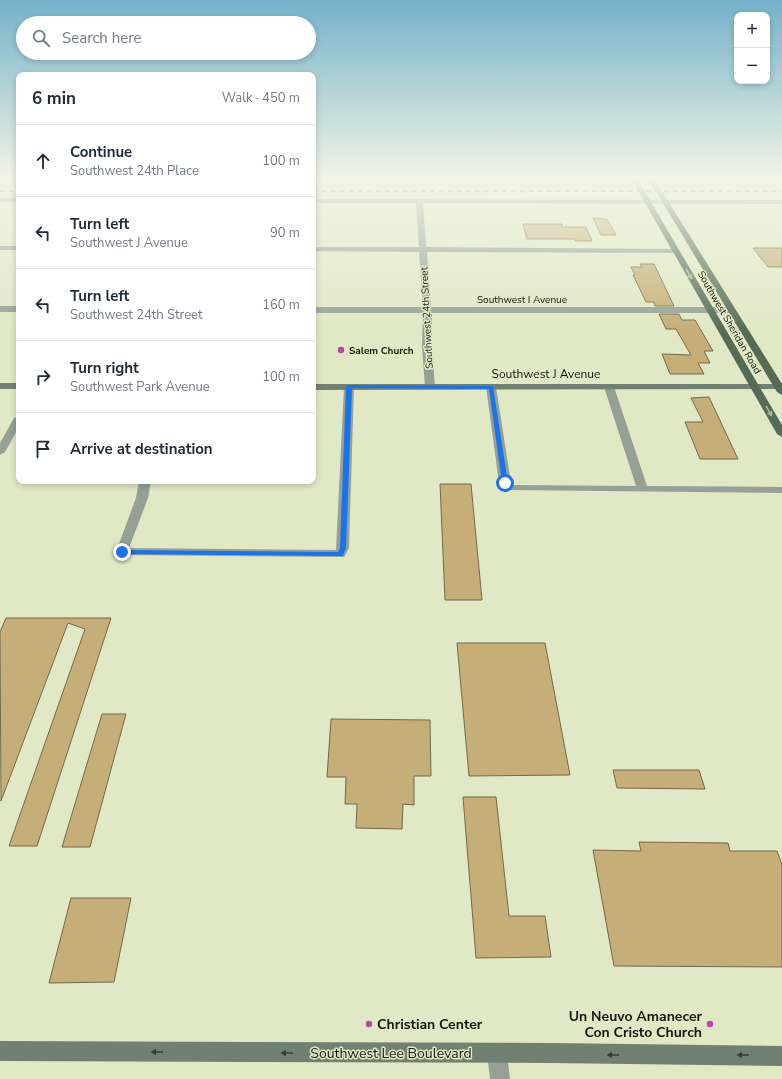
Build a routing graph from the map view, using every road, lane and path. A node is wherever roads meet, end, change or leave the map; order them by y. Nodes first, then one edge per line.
1 (422, 230) edge
2 (664, 230) edge
3 (683, 230) edge
4 (0, 248) edge
5 (16, 248) edge
6 (316, 249) edge
7 (423, 250) junction
8 (676, 251) junction
9 (0, 309) edge
10 (16, 309) edge
11 (316, 310) edge
12 (427, 310) junction
13 (710, 310) junction
14 (732, 310) junction
15 (0, 386) edge
16 (16, 386) edge
17 (316, 387) edge
18 (349, 387) junction
19 (430, 387) junction
20 (491, 387) junction
21 (609, 387) junction
22 (755, 387) junction
23 (781, 390) edge
24 (16, 423) edge
25 (782, 434) edge
26 (0, 452) edge
27 (144, 484) edge
28 (643, 489) junction
29 (782, 490) edge
30 (0, 1052) edge
31 (497, 1053) junction
32 (782, 1056) edge
33 (500, 1079) edge

1 - 7 street, Southwest 24th Street
2 - 8 main road, Southwest Sheridan Road
3 - 14 main road, Southwest Sheridan Road
4 - 5 street
6 - 7 street
7 - 8 street
7 - 12 street, Southwest 24th Street
8 -> 13 main road, Southwest Sheridan Road
9 - 10 street
11 - 12 street, Southwest I Avenue
12 - 13 street, Southwest I Avenue
12 - 19 street, Southwest 24th Street
13 - 14 street, Southwest I Avenue
13 - 22 main road, Southwest Sheridan Road
14 - 23 main road, Southwest Sheridan Road
15 - 16 street
17 - 18 street, Southwest J Avenue
18 - 19 street, Southwest J Avenue
18 - 27 street
19 - 20 street, Southwest J Avenue
20 - 21 street, Southwest J Avenue
20 - 28 street
21 - 22 street, Southwest J Avenue
21 - 28 street
22 - 23 street, Southwest J Avenue
22 -> 25 main road, Southwest Sheridan Road
24 - 26 street
28 - 29 street
31 -> 30 street, Southwest Lee Boulevard
32 -> 31 street, Southwest Lee Boulevard
31 - 33 street

